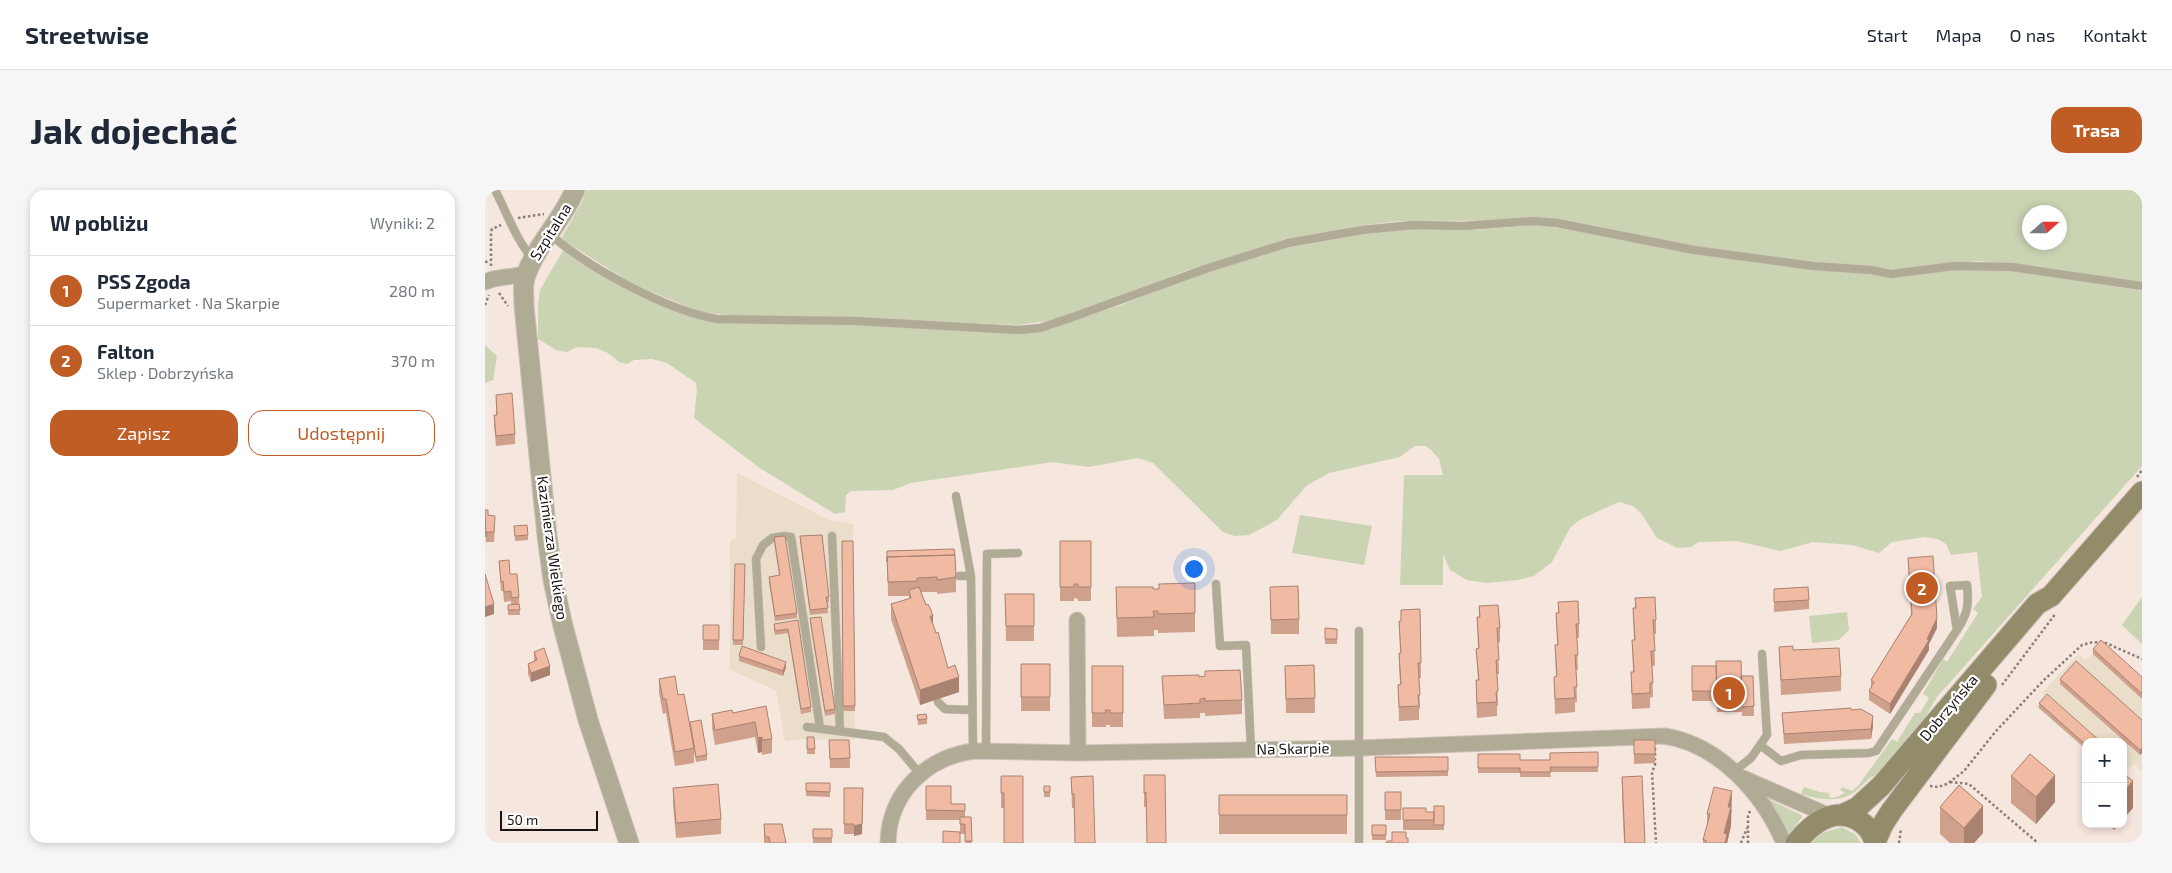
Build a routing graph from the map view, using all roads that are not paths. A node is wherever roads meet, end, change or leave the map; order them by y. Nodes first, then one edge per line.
1 (495, 190) edge
2 (575, 190) edge
3 (550, 234) junction
4 (529, 267) junction
5 (485, 282) edge
6 (2142, 286) edge
7 (2142, 492) edge
8 (956, 496) dead end
9 (832, 536) dead end
10 (1018, 552) dead end
11 (959, 576) dead end
12 (971, 576) junction
13 (1215, 584) dead end
14 (2056, 601) junction
15 (1077, 620) dead end
16 (1957, 630) junction
17 (1359, 631) dead end
18 (761, 646) dead end
19 (1762, 654) dead end
20 (938, 702) dead end
21 (972, 710) junction
22 (807, 726) dead end
23 (821, 728) junction
24 (840, 731) junction
25 (1760, 745) junction
26 (1360, 748) junction
27 (1251, 750) junction
28 (980, 751) junction
29 (1078, 753) junction
30 (920, 774) junction
31 (1736, 774) junction
32 (1836, 816) junction
33 (1875, 842) edge
34 (629, 843) edge
35 (888, 843) edge
36 (1359, 843) edge
37 (1784, 843) edge
38 (1797, 843) edge

1 - 4 lane
2 - 3 street, Szpitalna
3 - 4 street, Szpitalna
3 - 6 lane
4 - 5 street
4 - 34 street, Kazimierza Wielkiego
7 - 14 main road, Dobrzyńska
8 - 12 lane
9 - 24 lane
10 - 28 lane
11 - 12 lane
12 - 21 lane
13 - 27 lane
14 - 32 main road, Dobrzyńska
14 - 33 main road, Dobrzyńska
15 - 29 street
16 - 16 lane
16 - 25 lane
17 - 26 lane
18 - 23 lane
19 - 25 lane
20 - 21 lane
21 - 28 lane
22 - 23 lane
23 - 24 lane
24 - 30 lane
25 - 31 lane
26 - 27 street, Na Skarpie
26 - 31 street, Na Skarpie
26 - 36 lane
27 - 29 street, Na Skarpie
28 - 29 street, Na Skarpie
28 - 30 street, Na Skarpie
30 - 35 street, Na Skarpie
31 - 32 street
31 - 37 street
32 - 33 main road
32 - 38 main road, Dobrzyńska

